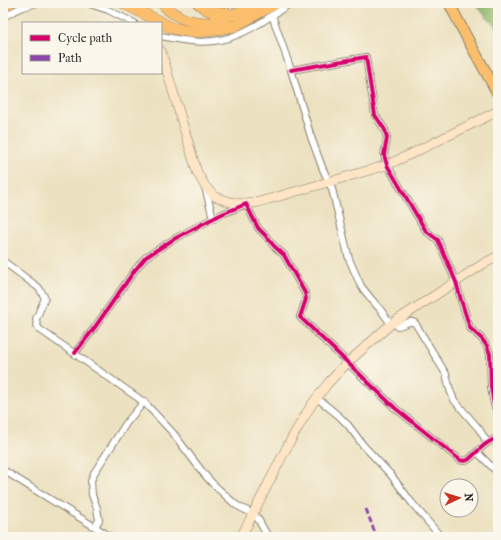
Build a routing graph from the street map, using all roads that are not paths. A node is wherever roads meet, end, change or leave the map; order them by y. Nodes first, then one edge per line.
1 (10, 3) edge
2 (37, 3) edge
3 (87, 3) edge
4 (123, 3) edge
5 (162, 3) edge
6 (171, 3) edge
7 (198, 3) edge
8 (249, 3) edge
9 (258, 3) edge
10 (268, 3) edge
11 (276, 3) edge
12 (291, 3) edge
13 (449, 3) edge
14 (3, 6) edge
15 (272, 15) junction
16 (3, 17) edge
17 (132, 22) edge
18 (160, 22) edge
19 (162, 23) edge
20 (162, 36) edge
21 (162, 54) edge
22 (291, 70) junction
23 (498, 94) edge
24 (498, 111) edge
25 (387, 164) junction
26 (329, 182) junction
27 (205, 186) junction
28 (246, 204) junction
29 (213, 218) junction
30 (498, 256) edge
31 (3, 261) edge
32 (456, 282) junction
33 (393, 323) junction
34 (75, 353) junction
35 (347, 363) junction
36 (317, 398) junction
37 (144, 402) junction
38 (498, 414) edge
39 (498, 438) edge
40 (487, 442) junction
41 (477, 452) junction
42 (3, 470) edge
43 (498, 473) edge
44 (253, 514) junction
45 (95, 526) junction
46 (102, 531) junction
47 (97, 537) edge
48 (111, 537) edge
49 (241, 537) edge
50 (268, 537) edge
51 (441, 537) edge

1 - 14 highway
2 - 16 street
3 - 17 street
4 - 18 highway
5 - 10 highway
6 - 9 highway
7 - 8 highway
11 - 19 highway
12 - 15 street
13 - 23 main road
15 - 20 street
15 - 22 street
21 - 27 street
22 - 25 street
22 - 26 street
24 - 25 street
25 - 26 street
25 - 32 street
26 - 28 street
26 - 33 street
27 - 28 street
27 - 29 street
28 - 29 street
28 - 35 street
29 - 34 street
30 - 32 street
31 - 34 street
32 - 33 street
32 - 38 street
33 - 35 street
33 - 40 street
34 - 37 street
35 - 36 street
35 - 41 street
36 - 44 street
36 - 51 street
37 - 44 street
37 - 45 street
39 - 40 street
40 - 41 street
41 - 43 street
42 - 45 street
44 - 49 street
44 - 50 street
45 - 46 street
46 - 47 street
46 - 48 street

